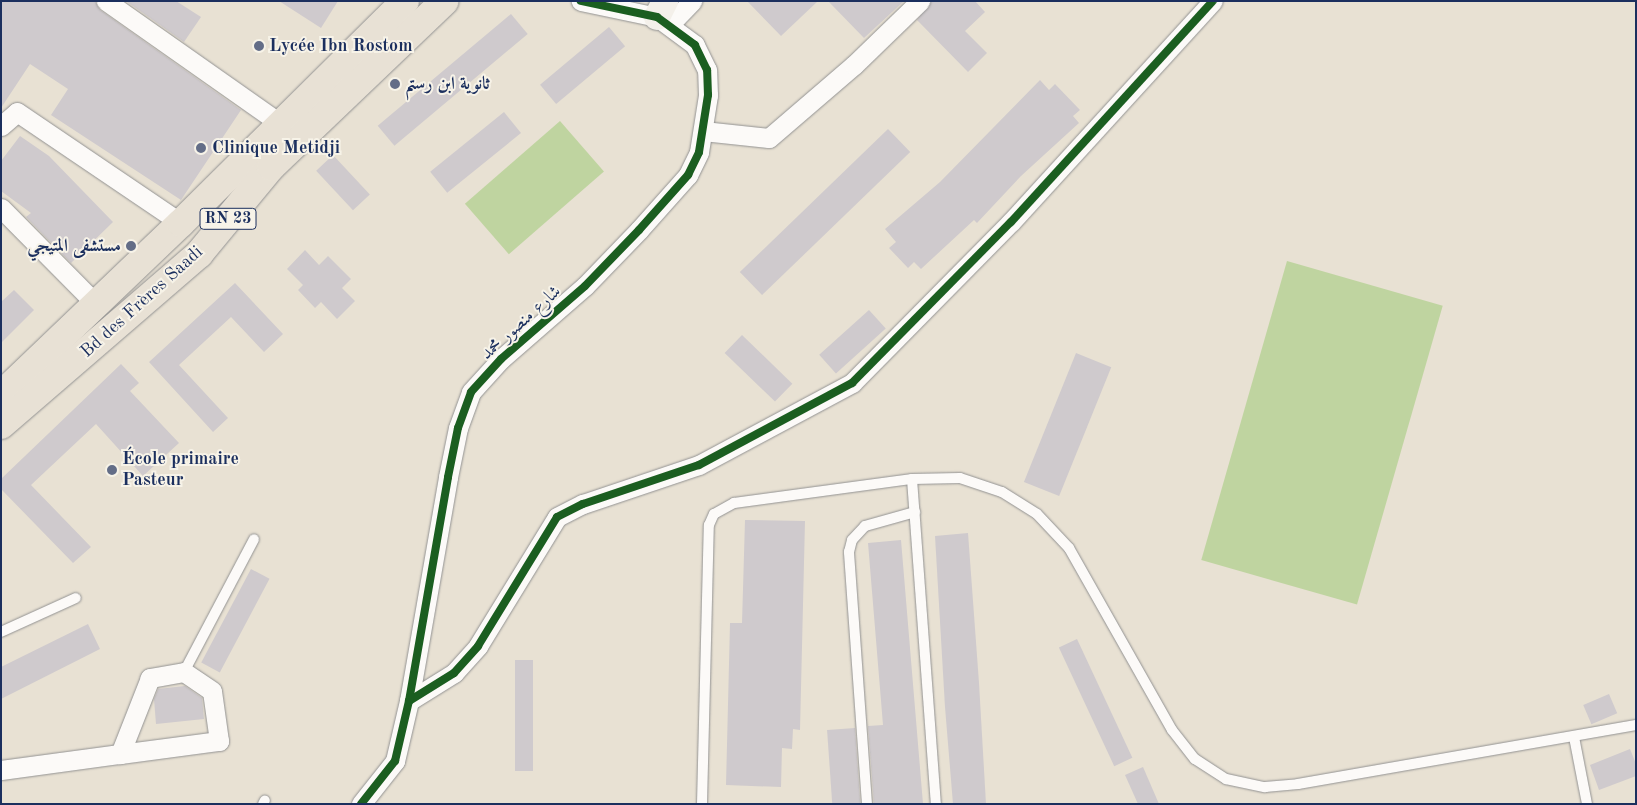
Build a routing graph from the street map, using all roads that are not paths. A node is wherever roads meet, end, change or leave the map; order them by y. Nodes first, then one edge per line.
1 (106, 1) edge
2 (404, 1) edge
3 (444, 1) edge
4 (581, 1) edge
5 (692, 1) edge
6 (920, 1) edge
7 (1213, 1) edge
8 (664, 14) edge
9 (1, 126) edge
10 (290, 130) junction
11 (703, 131) junction
12 (1, 208) edge
13 (181, 223) junction
14 (96, 304) junction
15 (1, 395) edge
16 (1, 425) edge
17 (912, 480) junction
18 (915, 512) junction
19 (254, 539) dead end
20 (76, 598) dead end
21 (1, 632) edge
22 (184, 672) junction
23 (409, 701) junction
24 (1636, 725) edge
25 (1574, 737) junction
26 (120, 754) junction
27 (1, 770) edge
28 (361, 804) edge
29 (702, 804) edge
30 (867, 804) edge
31 (936, 804) edge
32 (1588, 804) edge

1 - 10 street
2 - 10 main road, Bd des Frères Saadi / RN 23
3 - 10 main road, Bd des Frères Saadi / RN 23
4 - 8 street, شارع منصور محمد
5 - 8 street
6 - 11 street
7 - 23 street
8 - 11 street, شارع منصور محمد
9 - 13 street
10 - 13 main road, Bd des Frères Saadi / RN 23
10 - 16 main road, Bd des Frères Saadi / RN 23
11 - 23 street, شارع منصور محمد
12 - 14 street
13 - 14 main road, Bd des Frères Saadi / RN 23
14 - 15 main road, Bd des Frères Saadi / RN 23
17 - 18 lane
17 - 25 lane
17 - 29 lane
18 - 30 lane
18 - 31 lane
19 - 22 lane
20 - 21 lane
22 - 26 street
22 - 26 street
23 - 28 street, شارع منصور محمد
24 - 25 lane
25 - 32 lane
26 - 27 street

